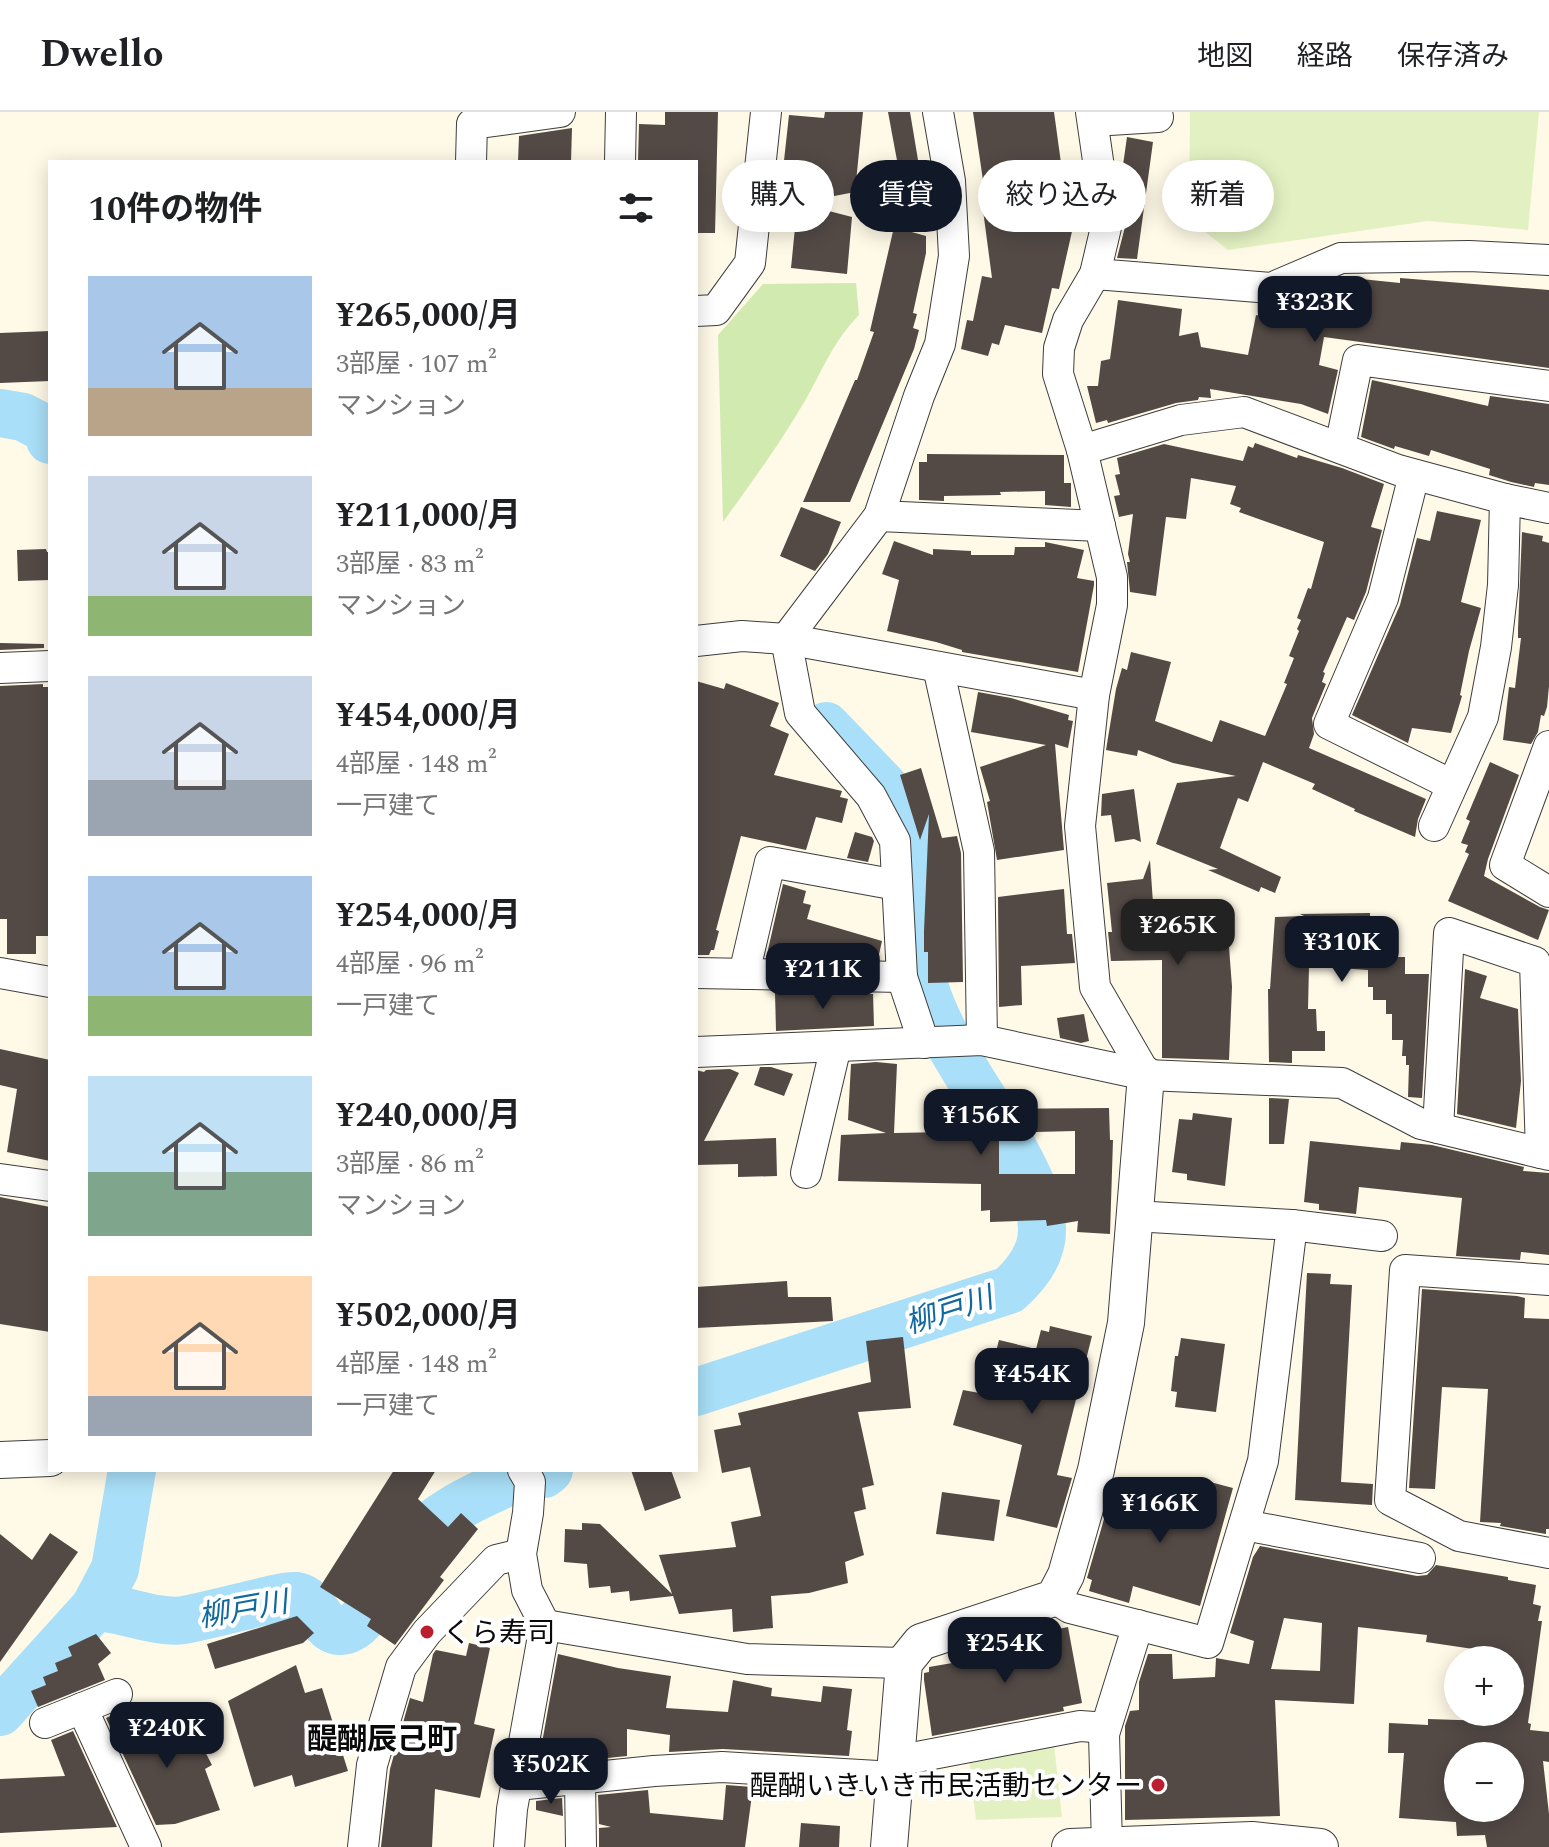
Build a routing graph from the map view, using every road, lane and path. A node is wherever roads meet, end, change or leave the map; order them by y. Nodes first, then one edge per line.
1 (560, 112) edge
2 (621, 112) edge
3 (766, 112) edge
4 (938, 112) edge
5 (1092, 116) edge
6 (1158, 117) dead end
7 (471, 160) edge
8 (620, 160) edge
9 (1549, 260) edge
10 (1095, 274) junction
11 (698, 311) edge
12 (1549, 386) edge
13 (1340, 447) junction
14 (1082, 450) junction
15 (1414, 475) junction
16 (1505, 499) junction
17 (1549, 508) edge
18 (879, 516) junction
19 (1100, 526) junction
20 (786, 639) junction
21 (698, 641) edge
22 (48, 666) edge
23 (938, 667) junction
24 (0, 668) edge
25 (1094, 695) junction
26 (1549, 746) edge
27 (1452, 785) junction
28 (1434, 826) dead end
29 (897, 885) junction
30 (1549, 892) edge
31 (0, 973) edge
32 (698, 973) edge
33 (744, 974) junction
34 (902, 977) junction
35 (48, 982) edge
36 (982, 1040) junction
37 (924, 1043) junction
38 (836, 1046) junction
39 (698, 1052) edge
40 (1146, 1075) junction
41 (1438, 1128) junction
42 (1545, 1154) edge
43 (806, 1173) dead end
44 (0, 1179) edge
45 (48, 1186) edge
46 (1133, 1216) junction
47 (1292, 1225) junction
48 (1382, 1236) dead end
49 (1549, 1280) edge
50 (48, 1458) edge
51 (0, 1460) edge
52 (524, 1472) edge
53 (1244, 1525) junction
54 (1549, 1553) edge
55 (521, 1554) junction
56 (1420, 1558) dead end
57 (1054, 1598) junction
58 (545, 1625) junction
59 (1138, 1625) junction
60 (904, 1663) junction
61 (117, 1694) dead end
62 (82, 1708) junction
63 (45, 1723) dead end
64 (1104, 1734) junction
65 (896, 1769) junction
66 (580, 1780) junction
67 (517, 1785) junction
68 (1124, 1846) edge
69 (146, 1847) edge
70 (363, 1847) edge
71 (509, 1847) edge
72 (581, 1847) edge
73 (889, 1847) edge
74 (1070, 1847) edge
75 (1320, 1847) edge

1 - 7 street
2 - 8 street
3 - 11 street
4 - 18 street
5 - 6 street
5 - 10 street
9 - 10 street
10 - 14 street
12 - 13 street
13 - 14 street
13 - 15 street
14 - 19 street
15 - 16 street
15 - 27 street
16 - 17 street
16 - 27 street
18 - 19 street
18 - 20 street
19 - 25 street
20 - 21 street
20 - 23 street
20 - 29 street
22 - 24 street
23 - 25 street
23 - 36 street
25 - 40 street
26 - 30 street
27 - 28 street
29 - 33 street
29 - 34 street
31 - 35 street
32 - 33 street
33 - 34 street
34 - 37 street
36 - 37 street
36 - 40 street
37 - 38 street
38 - 39 street
38 - 43 street
40 - 41 street
40 - 46 street
41 - 42 street
41 - 42 street
44 - 45 street
46 - 47 street
46 - 57 street
47 - 48 street
47 - 53 street
49 - 54 street
50 - 51 street
52 - 55 street
53 - 56 street
53 - 59 street
55 - 58 street
55 - 70 street
57 - 59 street
57 - 60 street
58 - 60 street
58 - 67 street
59 - 64 street
60 - 65 street
61 - 62 street
62 - 63 street
62 - 69 street
64 - 65 street
64 - 68 street
65 - 66 street
65 - 73 street
66 - 67 street
66 - 72 street
67 - 71 street
68 - 74 street
68 - 75 street

